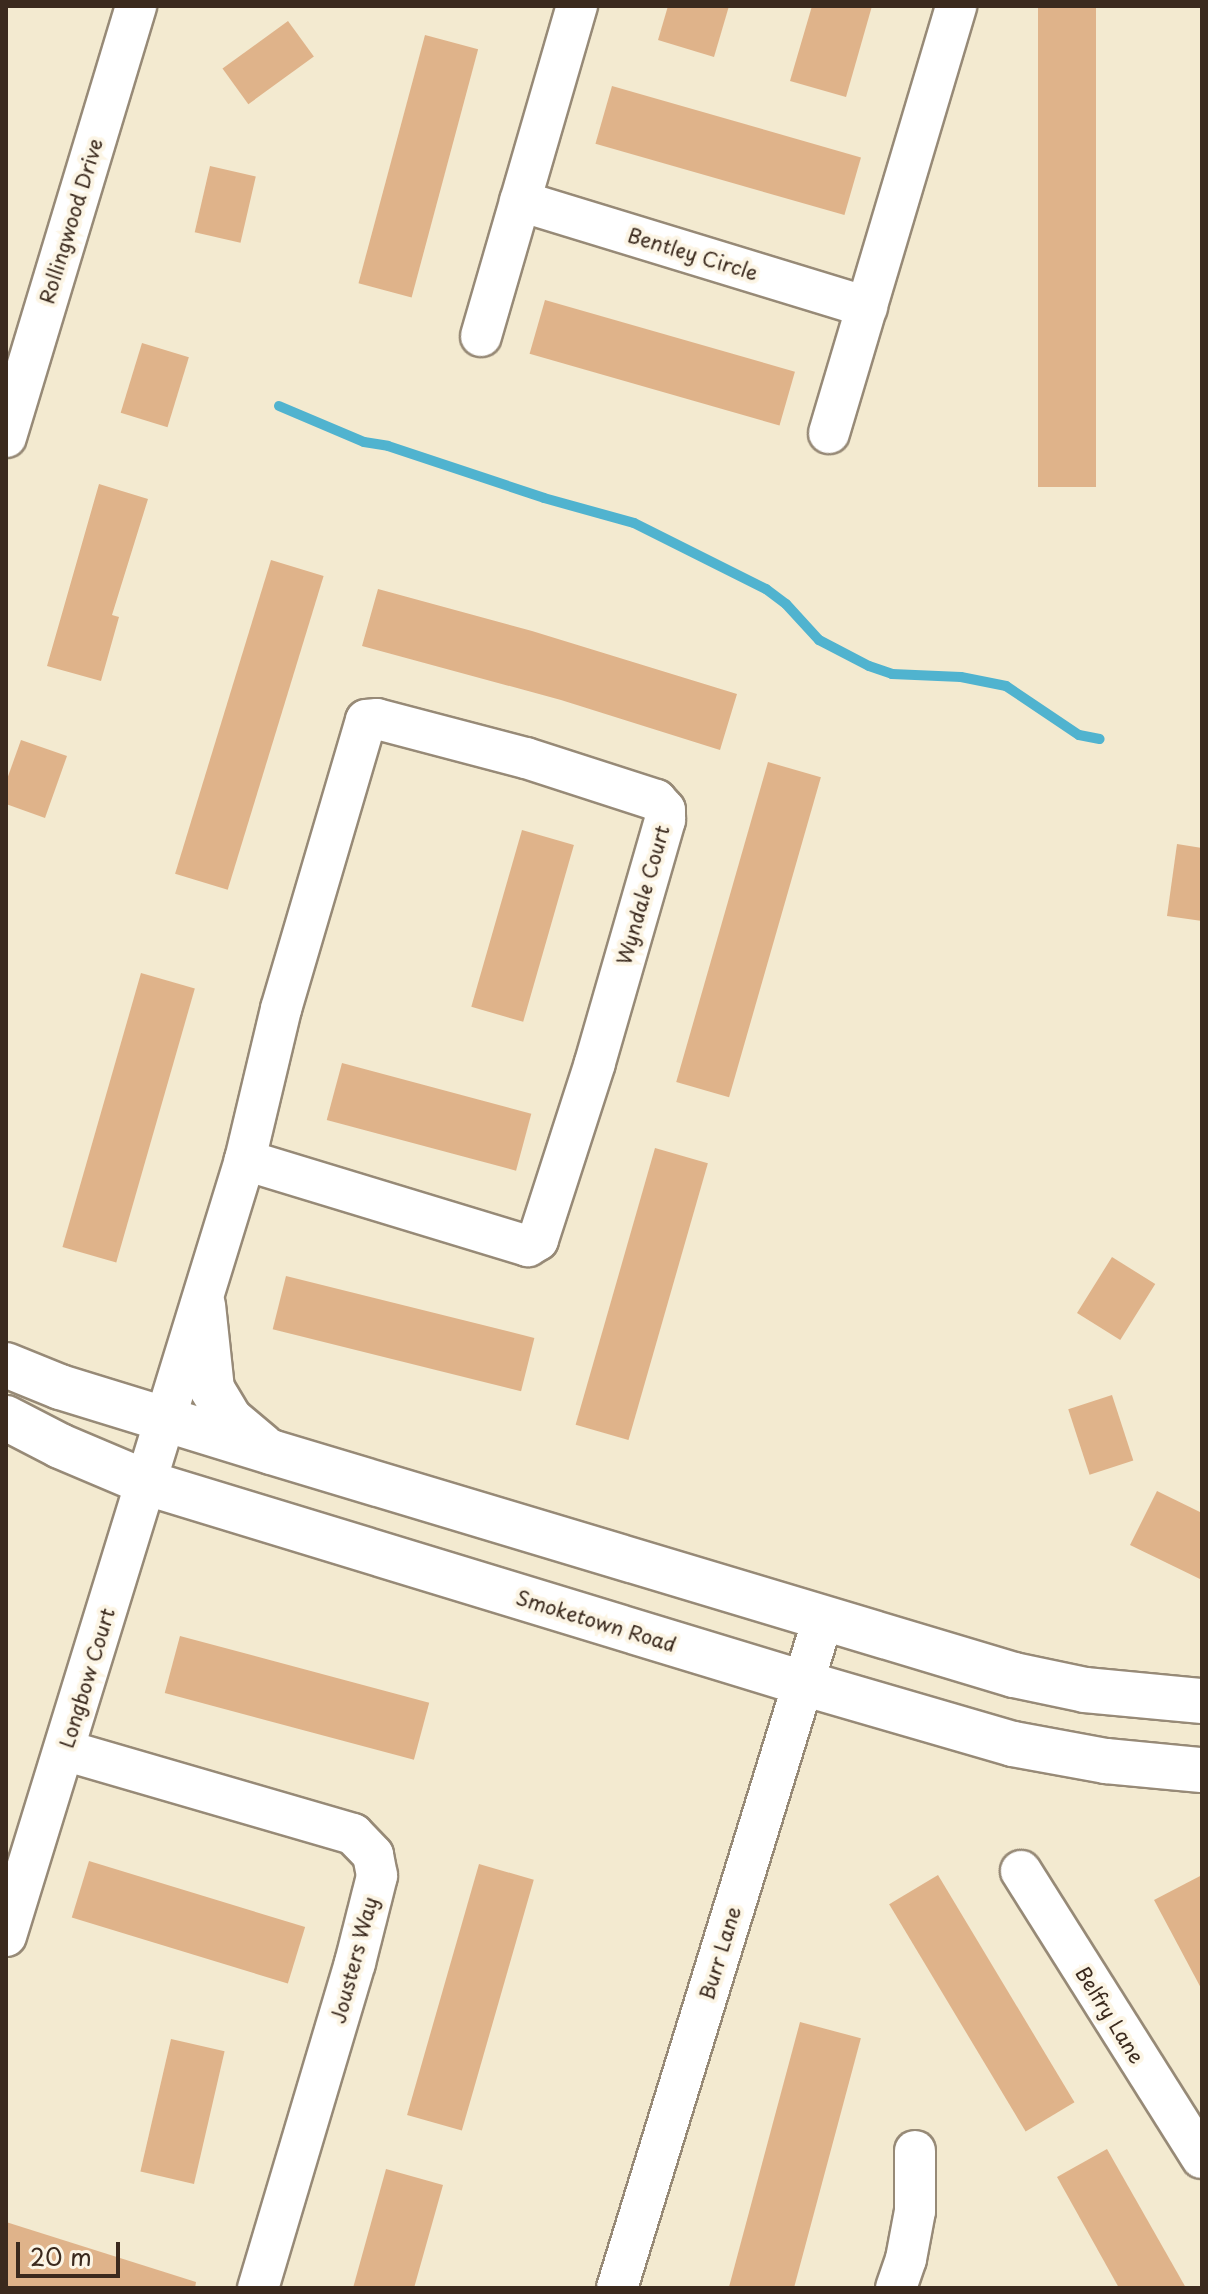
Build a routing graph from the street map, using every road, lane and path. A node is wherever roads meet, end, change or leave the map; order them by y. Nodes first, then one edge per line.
1 (136, 6) edge
2 (577, 6) edge
3 (956, 6) edge
4 (520, 201) junction
5 (867, 307) junction
6 (481, 336) dead end
7 (829, 433) dead end
8 (6, 437) edge
9 (245, 1160) junction
10 (203, 1305) junction
11 (6, 1365) edge
12 (6, 1418) edge
13 (167, 1420) junction
14 (271, 1452) junction
15 (147, 1483) junction
16 (823, 1619) junction
17 (803, 1683) junction
18 (1202, 1701) edge
19 (64, 1750) junction
20 (1202, 1770) edge
21 (1021, 1871) dead end
22 (6, 1936) edge
23 (915, 2151) dead end
24 (1202, 2158) edge
25 (258, 2288) edge
26 (617, 2288) edge
27 (896, 2288) edge

1 - 8 street, Rollingwood Drive
2 - 4 street
3 - 5 street
4 - 5 street, Bentley Circle
4 - 6 street
5 - 7 street
9 - 9 street, Wyndale Court
9 - 10 street, Wyndale Court
10 - 13 street, Wyndale Court
10 - 14 main road
11 - 13 main road
12 - 15 main road, Smoketown Road
13 - 14 main road
13 - 15 street, Longbow Court
14 - 16 main road
15 - 17 main road, Smoketown Road
15 - 19 street, Longbow Court
16 - 17 street, Burr Lane
16 - 18 main road
17 - 20 main road, Smoketown Road
17 - 26 street, Burr Lane
19 - 22 street, Longbow Court
19 - 25 street, Jousters Way
21 - 24 street, Belfry Lane
23 - 27 street

